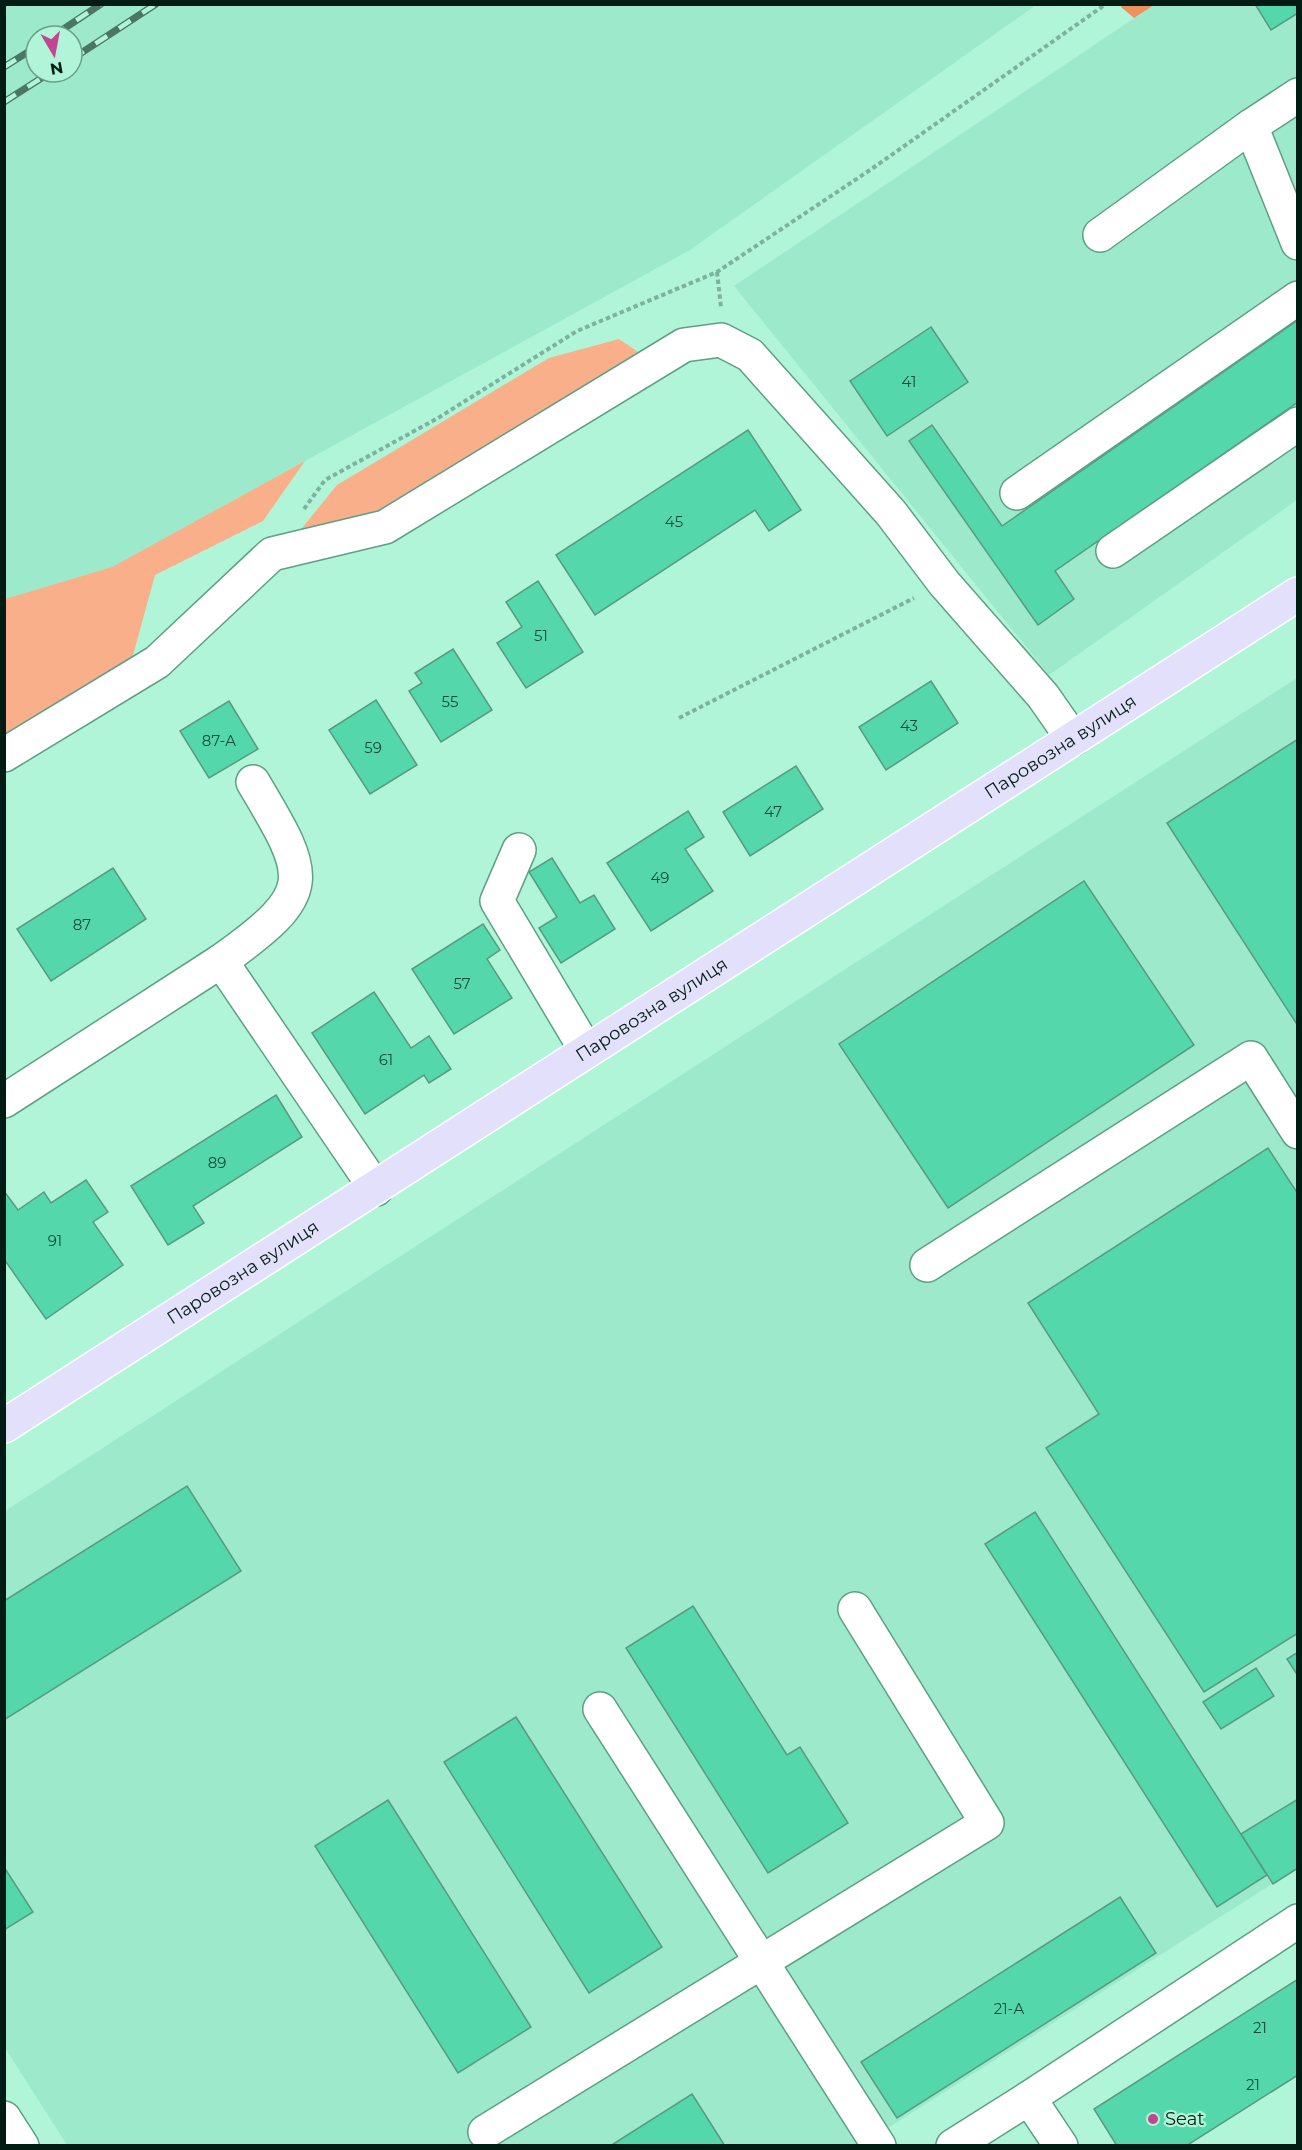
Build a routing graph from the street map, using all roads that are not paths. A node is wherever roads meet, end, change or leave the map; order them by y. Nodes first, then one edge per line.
1 (1298, 95) edge
2 (1251, 126) junction
3 (1100, 236) dead end
4 (1298, 243) edge
5 (1298, 298) edge
6 (1298, 424) edge
7 (1017, 493) dead end
8 (1113, 550) dead end
9 (1298, 594) edge
10 (1073, 739) junction
11 (4, 755) edge
12 (253, 782) dead end
13 (519, 850) dead end
14 (221, 961) junction
15 (586, 1050) junction
16 (1288, 1096) edge
17 (4, 1101) edge
18 (1298, 1132) edge
19 (376, 1189) junction
20 (927, 1265) dead end
21 (4, 1426) edge
22 (855, 1609) dead end
23 (600, 1709) dead end
24 (1298, 1921) edge
25 (762, 1960) junction
26 (1029, 2098) junction
27 (4, 2118) edge
28 (485, 2132) dead end
29 (22, 2145) edge
30 (879, 2145) edge
31 (952, 2145) edge
32 (1061, 2145) edge

1 - 2 street
2 - 3 street
2 - 4 street
5 - 7 street
6 - 8 street
9 - 10 main road, Паровозна вулиця
10 - 11 street
10 - 15 main road, Паровозна вулиця
12 - 14 street
13 - 15 street
14 - 17 street
14 - 19 street
15 - 19 main road, Паровозна вулиця
16 - 18 street
16 - 20 street
19 - 21 main road, Паровозна вулиця
22 - 25 street
23 - 25 street
24 - 26 street
25 - 28 street
25 - 30 street
26 - 31 street
26 - 32 street
27 - 29 street

